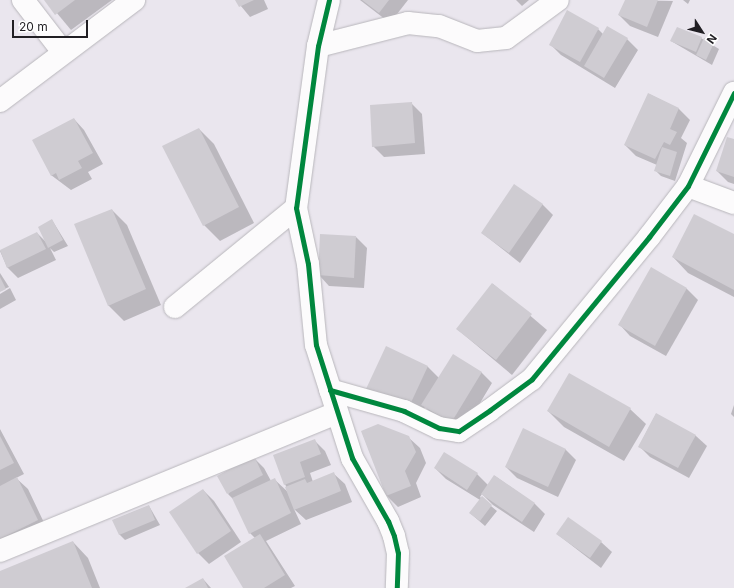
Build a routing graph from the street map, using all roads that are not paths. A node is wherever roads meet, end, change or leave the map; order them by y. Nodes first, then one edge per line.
1 (23, 0) edge
2 (134, 0) edge
3 (329, 0) edge
4 (558, 0) edge
5 (318, 46) junction
6 (63, 52) junction
7 (734, 93) edge
8 (0, 101) edge
9 (688, 186) junction
10 (734, 203) edge
11 (296, 208) junction
12 (175, 307) dead end
13 (330, 390) junction
14 (337, 413) junction
15 (0, 551) edge
16 (397, 588) edge

1 - 6 street
2 - 6 street
3 - 5 street
4 - 5 street
5 - 11 street
6 - 8 street
7 - 9 street
9 - 10 street
9 - 13 street
11 - 12 street
11 - 13 street
13 - 14 street
14 - 15 street
14 - 16 street

